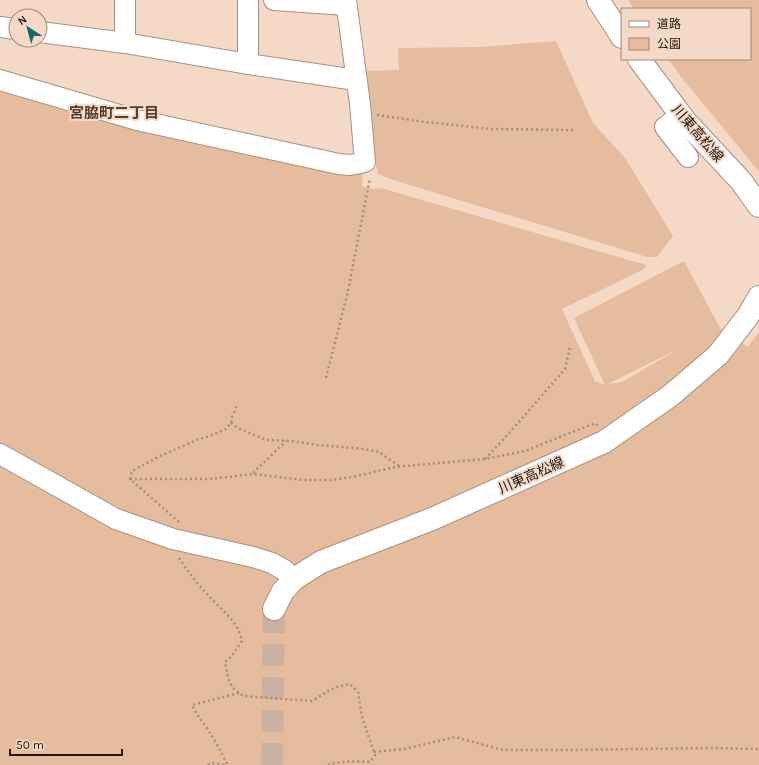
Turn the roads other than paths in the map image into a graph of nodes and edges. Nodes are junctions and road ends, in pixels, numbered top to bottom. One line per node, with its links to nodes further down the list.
1 (125, 0): 8 (street)
2 (248, 0): 10 (street)
3 (274, 0): 5 (street)
4 (598, 0): 7 (main road)
5 (346, 2): 12 (street)
6 (48, 33): 8 (street)
7 (621, 35)
8 (125, 43): 10 (street)
9 (639, 60): 13 (main road, 川東高松線)
10 (248, 64): 12 (street)
11 (0, 80): 12 (street)
12 (356, 80)
13 (681, 115): 14 (street); 15 (main road, 川東高松線)
14 (688, 157)
15 (759, 206)
16 (759, 297): 18 (main road, 川東高松線)
17 (0, 454): 18 (street)
18 (294, 579): 19 (main road, 川東高松線)
19 (274, 609)

